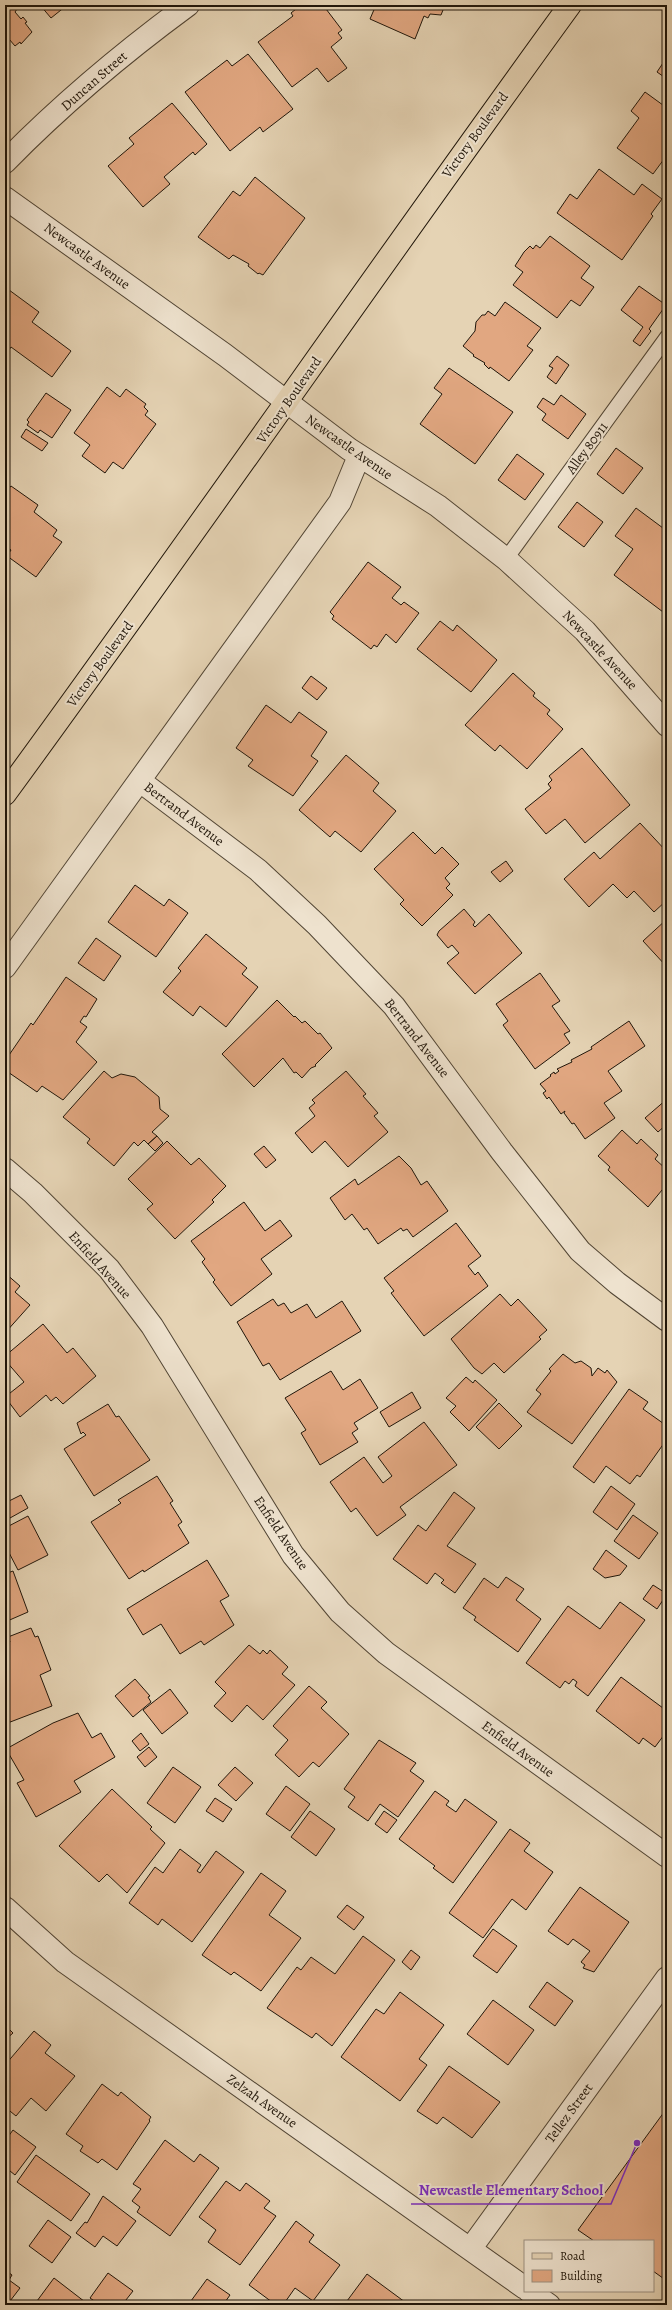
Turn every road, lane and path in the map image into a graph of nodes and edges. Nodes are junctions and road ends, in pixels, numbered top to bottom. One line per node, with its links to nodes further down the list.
1 (188, 5): 3 (street, Duncan Street)
2 (570, 5): 6 (main road, Victory Boulevard)
3 (5, 162)
4 (5, 198): 6 (street, Newcastle Avenue)
5 (667, 337): 8 (lane, Alley 80911)
6 (287, 403): 7 (street, Newcastle Avenue); 11 (main road, Victory Boulevard)
7 (359, 456): 8 (street, Newcastle Avenue); 10 (street)
8 (506, 559): 9 (street, Newcastle Avenue)
9 (667, 726)
10 (140, 781): 12 (street); 14 (street, Bertrand Avenue)
11 (5, 794)
12 (5, 967)
13 (5, 1169): 15 (street, Enfield Avenue)
14 (667, 1320)
15 (667, 1856)
16 (5, 1908): 18 (street, Zelzah Avenue)
17 (667, 1978): 18 (street, Tellez Street)
18 (471, 2248): 19 (street, Zelzah Avenue)
19 (524, 2287)
20 (530, 2292): 21 (street)
21 (549, 2305)

